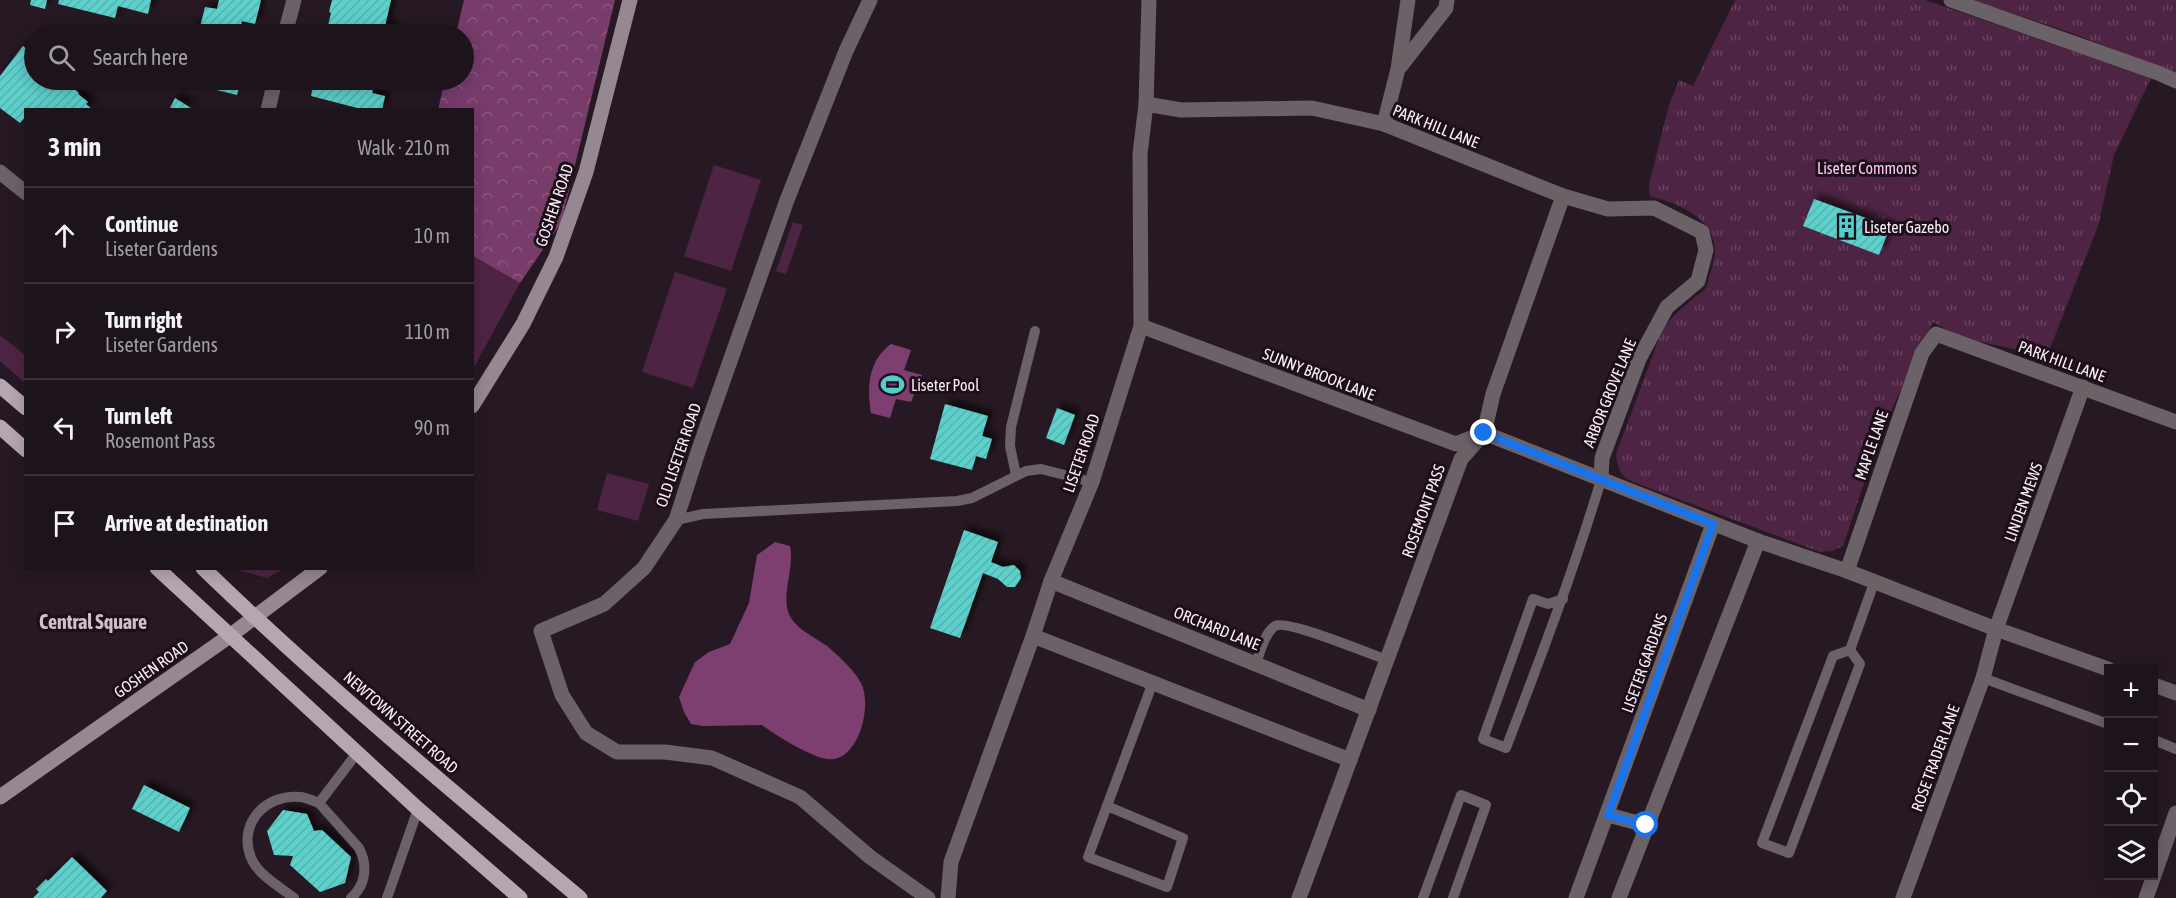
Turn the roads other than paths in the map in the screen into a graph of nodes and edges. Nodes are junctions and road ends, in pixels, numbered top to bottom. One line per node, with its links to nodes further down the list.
1 (294, 0): 8 (street)
2 (630, 0): 24 (main road, GOSHEN ROAD)
3 (870, 0): 33 (street, OLD LISETER ROAD)
4 (1149, 0): 12 (street, LISETER ROAD)
5 (1408, 0): 9 (street)
6 (1447, 0): 9 (street)
7 (1951, 0): 10 (street)
8 (288, 24)
9 (1398, 69): 14 (street)
10 (2176, 81)
11 (273, 90): 13 (street)
12 (1146, 104): 14 (street, PARK HILL LANE); 19 (street, LISETER ROAD)
13 (268, 108)
14 (1384, 124): 17 (street, PARK HILL LANE)
15 (0, 172): 16 (street)
16 (24, 191)
17 (1563, 196): 18 (street, PARK HILL LANE); 28 (street)
18 (1702, 232): 31 (street, ARBOR GROVE LANE)
19 (1141, 326): 28 (street, SUNNY BROOK LANE); 32 (street, LISETER ROAD)
20 (1035, 331): 30 (lane)
21 (1936, 334): 23 (street, PARK HILL LANE); 39 (street, MAPLE LANE)
22 (0, 386): 25 (main road)
23 (2083, 387): 26 (street, PARK HILL LANE); 44 (street, LINDEN MEWS)
24 (474, 403)
25 (24, 406)
26 (2176, 422)
27 (0, 427): 29 (main road)
28 (1484, 433): 31 (street); 48 (street, ROSEMONT PASS)
29 (24, 448)
30 (1016, 476): 32 (lane); 33 (lane)
31 (1601, 480): 34 (street); 42 (lane)
32 (1092, 482): 40 (street, LISETER ROAD)
33 (676, 520): 73 (street, OLD LISETER ROAD)
34 (1713, 524): 35 (street); 66 (street, LISETER GARDENS)
35 (1758, 541): 39 (street); 67 (street)
36 (159, 570): 45 (main road)
37 (204, 570): 43 (main road, NEWTOWN STREET ROAD)
38 (317, 570): 43 (main road, GOSHEN ROAD)
39 (1847, 571): 41 (street)
40 (1051, 581): 46 (street, LISETER ROAD); 49 (street, ORCHARD LANE)
41 (1874, 582): 44 (street); 47 (lane)
42 (1563, 599): 42 (lane)
43 (254, 618): 45 (main road, GOSHEN ROAD); 72 (main road, NEWTOWN STREET ROAD)
44 (1996, 628): 50 (street); 51 (street, ROSE TRADER LANE)
45 (231, 635): 59 (main road); 61 (main road, GOSHEN ROAD)
46 (1033, 636): 52 (street); 74 (street, LISETER ROAD)
47 (1850, 650): 47 (lane)
48 (1387, 660): 49 (lane); 55 (street, ROSEMONT PASS)
49 (1256, 663): 55 (street, ORCHARD LANE)
50 (2104, 667)
51 (1983, 678): 56 (lane); 80 (street, ROSE TRADER LANE)
52 (1153, 682): 60 (street); 63 (lane)
53 (2158, 686): 54 (street)
54 (2176, 693)
55 (1369, 710): 60 (street, ROSEMONT PASS)
56 (2104, 722)
57 (2158, 741): 58 (lane)
58 (2176, 748)
59 (357, 753): 62 (lane); 64 (main road)
60 (1350, 760): 75 (street, ROSEMONT PASS)
61 (0, 797)
62 (319, 803): 68 (lane); 69 (lane)
63 (1107, 806): 63 (lane)
64 (418, 809): 70 (lane); 71 (main road)
65 (2176, 813): 81 (street)
66 (1608, 815): 67 (street); 78 (street, LISETER GARDENS)
67 (1646, 825): 79 (street)
68 (294, 898)
69 (351, 898)
70 (387, 898)
71 (520, 898)
72 (580, 898)
73 (928, 898)
74 (948, 898)
75 (1299, 898)
76 (1423, 898): 77 (lane)
77 (1452, 898)
78 (1576, 898)
79 (1619, 898)
80 (1904, 898)
81 (2146, 898)

